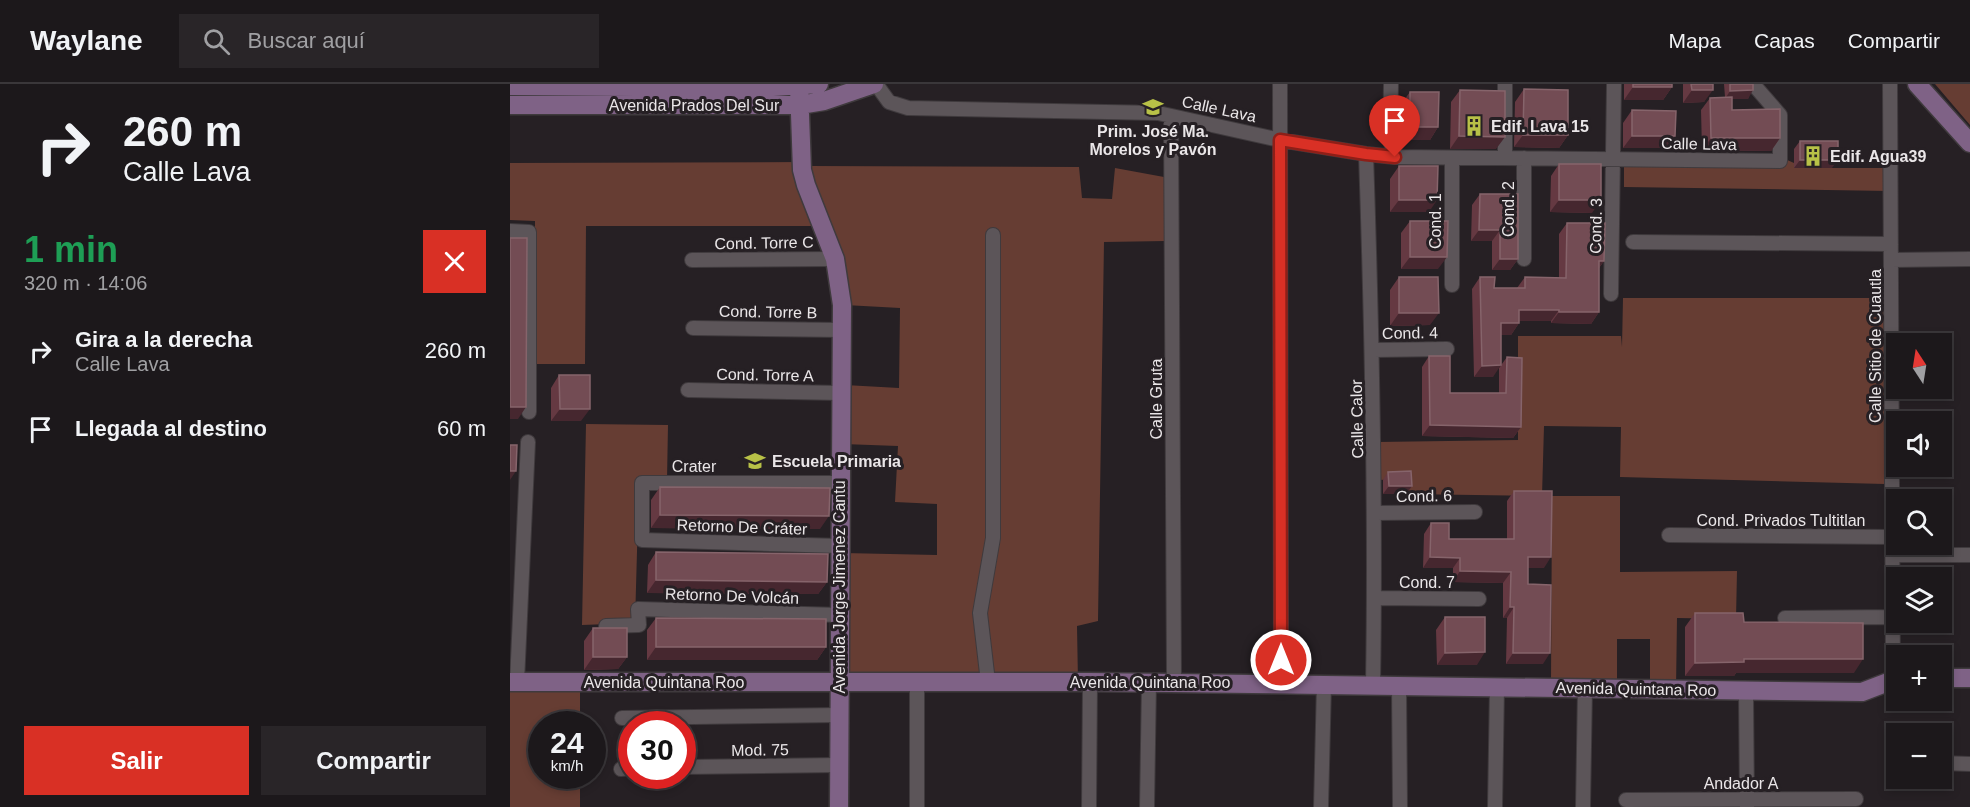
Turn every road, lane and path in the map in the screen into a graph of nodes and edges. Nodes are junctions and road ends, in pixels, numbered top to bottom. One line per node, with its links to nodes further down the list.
1 (819, 84): 12 (main road, Avenida Prados Del Sur)
2 (875, 84): 14 (main road, Avenida Prados Del Sur); 15 (street, Calle Lava)
3 (1280, 84): 16 (street)
4 (1391, 84): 19 (street)
5 (1505, 84): 21 (street)
6 (1614, 84): 23 (street, Cond. 3)
7 (1753, 84): 23 (street, Calle Lava)
8 (1890, 84): 27 (street, Calle Sitio de Cuautla)
9 (1917, 84): 17 (main road)
10 (673, 85): 11 (main road, Avenida Prados Del Sur); 12 (main road, Avenida Prados Del Sur)
11 (510, 86)
12 (789, 86): 14 (main road, Avenida Jorge Jimenez Cantu)
13 (510, 105): 14 (main road, Avenida Prados Del Sur)
14 (800, 105): 28 (main road, Avenida Jorge Jimenez Cantu)
15 (1171, 116): 16 (street, Calle Lava); 69 (street, Calle Gruta)
16 (1280, 140): 18 (street, Calle Lava); 71 (street)
17 (1970, 142)
18 (1366, 154): 19 (street, Calle Lava); 38 (street, Calle Calor)
19 (1395, 157): 20 (street, Calle Lava)
20 (1452, 158): 21 (street, Calle Lava); 33 (street, Cond. 1)
21 (1505, 158): 22 (street, Calle Lava)
22 (1524, 158): 23 (street, Calle Lava); 29 (street, Cond. 2)
23 (1614, 159): 34 (street, Cond. 3)
24 (510, 231): 41 (street)
25 (993, 235): 66 (street)
26 (1633, 242): 27 (street)
27 (1891, 244): 32 (street, Calle Sitio de Cuautla)
28 (835, 259): 31 (street, Cond. Torre C); 36 (main road, Avenida Jorge Jimenez Cantu)
29 (1524, 259)
30 (1970, 259): 32 (street)
31 (692, 260)
32 (1891, 260): 44 (street, Calle Sitio de Cuautla)
33 (1452, 285)
34 (1611, 294)
35 (693, 328): 36 (street, Cond. Torre B)
36 (842, 330): 40 (main road, Avenida Jorge Jimenez Cantu)
37 (1447, 349): 38 (street, Cond. 4)
38 (1373, 350): 46 (street, Calle Calor)
39 (688, 390): 40 (street, Cond. Torre A)
40 (841, 393): 43 (main road, Avenida Jorge Jimenez Cantu)
41 (529, 412)
42 (528, 442): 65 (street)
43 (840, 483): 49 (street, Crater); 50 (main road, Avenida Jorge Jimenez Cantu)
44 (1893, 489)
45 (1475, 512): 46 (street, Cond. 6)
46 (1375, 513): 55 (street, Calle Calor)
47 (1669, 536): 48 (street, Cond. Privados Tultitlan)
48 (1886, 537)
49 (642, 540): 50 (street, Retorno De Cráter)
50 (840, 546): 57 (main road, Avenida Jorge Jimenez Cantu)
51 (1893, 555): 54 (street, Calle Sitio de Cuautla)
52 (1952, 555): 53 (street)
53 (1970, 555)
54 (1893, 567)
55 (1375, 598): 56 (street, Cond. 7); 73 (street, Calle Calor)
56 (1479, 599)
57 (839, 615): 60 (street, Retorno De Volcán); 63 (main road, Avenida Jorge Jimenez Cantu)
58 (1886, 617): 59 (street)
59 (1785, 618)
60 (606, 626)
61 (1952, 678): 62 (main road)
62 (1970, 678)
63 (838, 681): 64 (main road, Avenida Quintana Roo); 65 (main road, Avenida Quintana Roo); 78 (main road, Avenida Jorge Jimenez Cantu)
64 (916, 681): 66 (main road, Avenida Quintana Roo); 88 (street)
65 (514, 682)
66 (988, 682): 67 (main road, Avenida Quintana Roo)
67 (1090, 682): 68 (main road, Avenida Quintana Roo); 89 (street)
68 (1149, 682): 69 (main road, Avenida Quintana Roo); 90 (street)
69 (1174, 682): 71 (main road, Avenida Quintana Roo)
70 (1886, 683): 77 (main road, Avenida Quintana Roo)
71 (1281, 684): 72 (main road, Avenida Quintana Roo)
72 (1324, 684): 73 (main road, Avenida Quintana Roo); 91 (street)
73 (1373, 684): 74 (main road, Avenida Quintana Roo)
74 (1399, 685): 75 (main road, Avenida Quintana Roo); 92 (street)
75 (1497, 687): 76 (main road, Avenida Quintana Roo); 93 (street)
76 (1585, 688): 77 (main road, Avenida Quintana Roo); 94 (street)
77 (1746, 691): 86 (street)
78 (839, 715): 79 (street); 82 (main road, Avenida Jorge Jimenez Cantu)
79 (696, 717)
80 (1952, 763): 81 (street)
81 (1970, 764)
82 (839, 765): 83 (street, Mod. 75); 87 (main road, Avenida Jorge Jimenez Cantu)
83 (696, 767)
84 (1856, 799): 86 (street, Andador A)
85 (1626, 800): 86 (street, Andador A)
86 (1746, 803)
87 (839, 807)
88 (917, 807)
89 (1089, 807)
90 (1147, 807)
91 (1321, 807)
92 (1400, 807)
93 (1495, 807)
94 (1583, 807)

